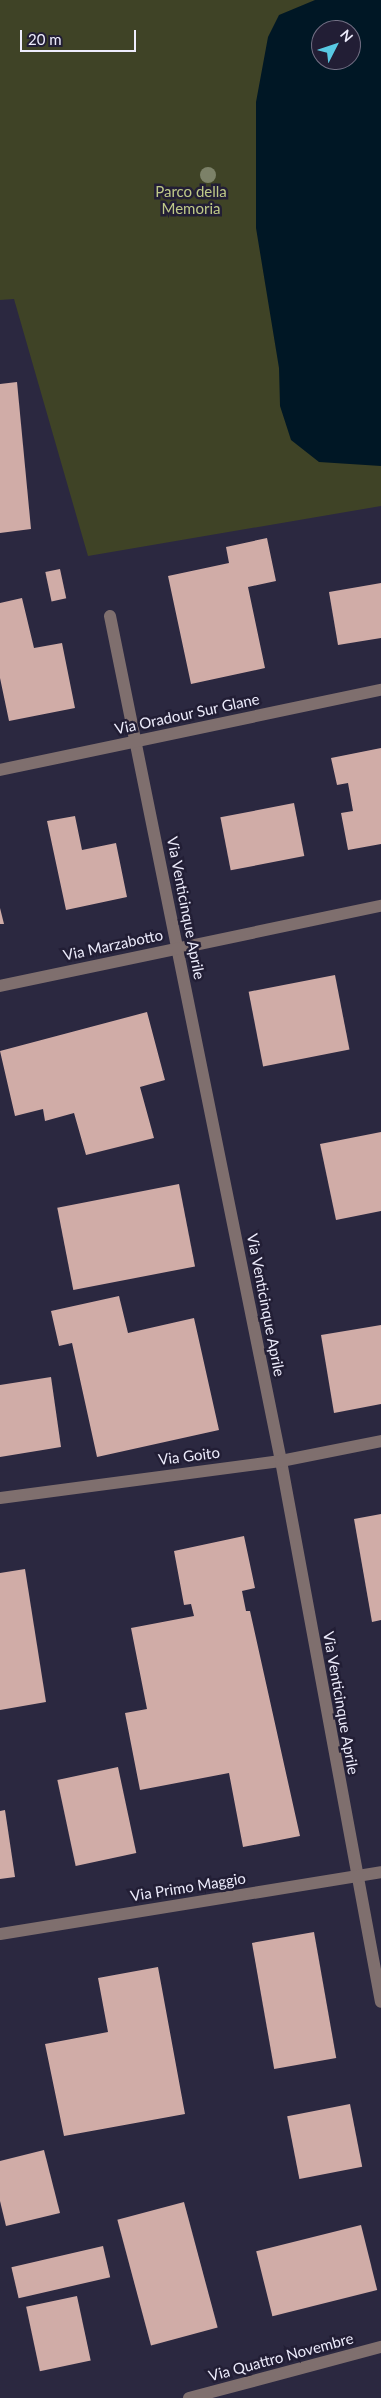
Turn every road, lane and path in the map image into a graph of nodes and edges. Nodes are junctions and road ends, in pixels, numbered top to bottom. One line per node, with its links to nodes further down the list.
1 (110, 616): 3 (street, Via Venticinque Aprile)
2 (381, 690): 3 (street, Via Oradour Sur Glane)
3 (136, 742): 4 (street, Via Oradour Sur Glane); 6 (street, Via Venticinque Aprile)
4 (0, 770)
5 (381, 906): 6 (street, Via Marzabotto)
6 (178, 947): 7 (street, Via Marzabotto); 9 (street, Via Venticinque Aprile)
7 (0, 986)
8 (381, 1441): 9 (street, Via Goito)
9 (281, 1461): 10 (street, Via Goito); 12 (street, Via Venticinque Aprile)
10 (0, 1498)
11 (381, 1872): 12 (street, Via Primo Maggio)
12 (355, 1876): 13 (street, Via Primo Maggio); 14 (street, Via Venticinque Aprile)
13 (0, 1934)
14 (381, 2002)
15 (381, 2347): 16 (street, Via Quattro Novembre)
16 (189, 2398)

